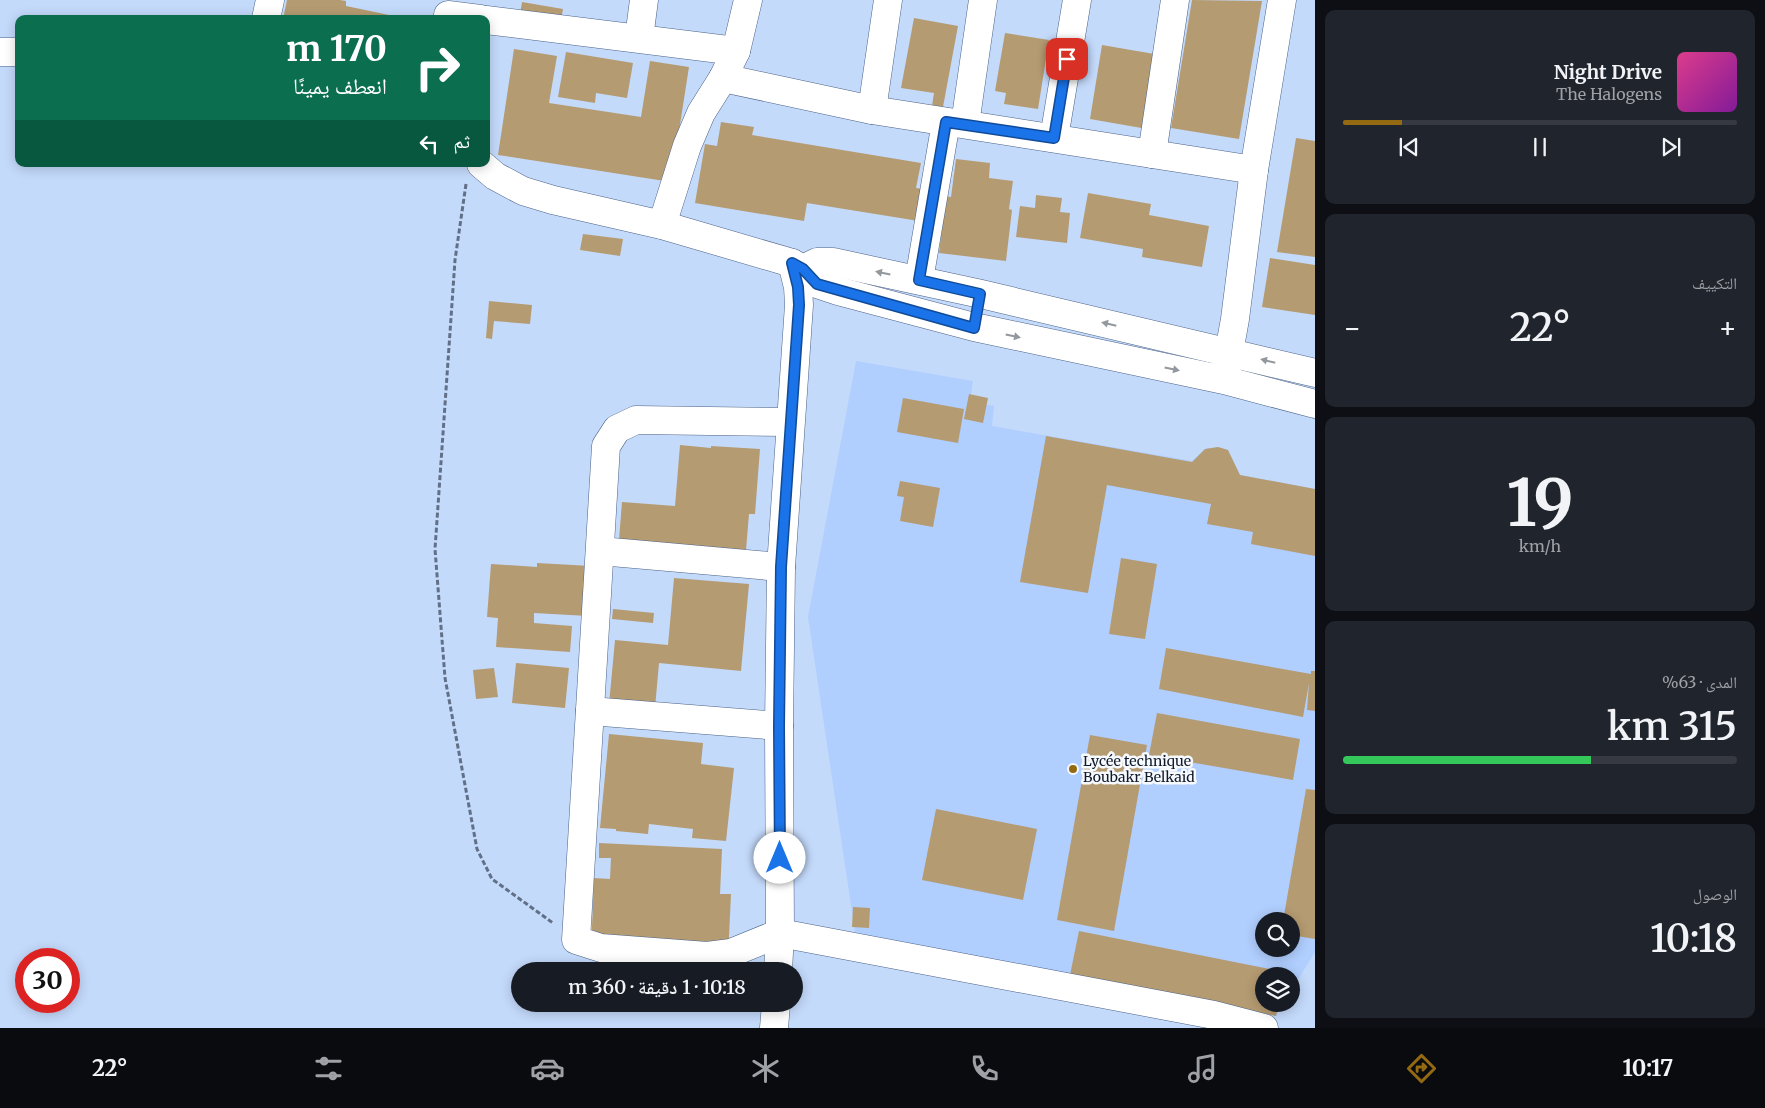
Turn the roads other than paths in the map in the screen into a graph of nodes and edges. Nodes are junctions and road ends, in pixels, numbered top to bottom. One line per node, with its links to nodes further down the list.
1 (270, 0): 10 (street)
2 (644, 0): 13 (street)
3 (748, 0): 14 (street)
4 (888, 0): 18 (street)
5 (984, 0): 19 (street)
6 (1077, 0): 20 (street)
7 (1175, 0): 21 (street)
8 (1282, 0): 22 (street)
9 (448, 11): 11 (street)
10 (267, 15)
11 (464, 15)
12 (490, 20): 13 (street)
13 (639, 38): 14 (street)
14 (736, 51): 17 (street)
15 (0, 52): 16 (street)
16 (15, 52)
17 (723, 78): 18 (street); 24 (street)
18 (872, 110): 19 (street)
19 (955, 123): 20 (street); 26 (street)
20 (1054, 138): 21 (street)
21 (1152, 154): 22 (street)
22 (1254, 170): 29 (street)
23 (474, 172): 24 (street)
24 (662, 225): 25 (street)
25 (797, 266): 26 (street, one-way to 25); 28 (street); 33 (street)
26 (919, 280): 27 (street)
27 (980, 294): 28 (street); 29 (street, one-way to 27)
28 (974, 328): 31 (street, one-way to 31)
29 (1229, 352): 30 (street, one-way to 29); 31 (street)
30 (1315, 373)
31 (1224, 380): 32 (street)
32 (1315, 404)
33 (790, 422): 34 (street); 35 (street)
34 (600, 551): 35 (street); 36 (street)
35 (781, 567): 37 (street)
36 (590, 711): 37 (street); 38 (street)
37 (779, 726): 38 (street)
38 (780, 933): 39 (street); 41 (street)
39 (778, 962)
40 (775, 1012): 42 (street)
41 (1213, 1022): 43 (street)
42 (774, 1028)
43 (1264, 1028)

